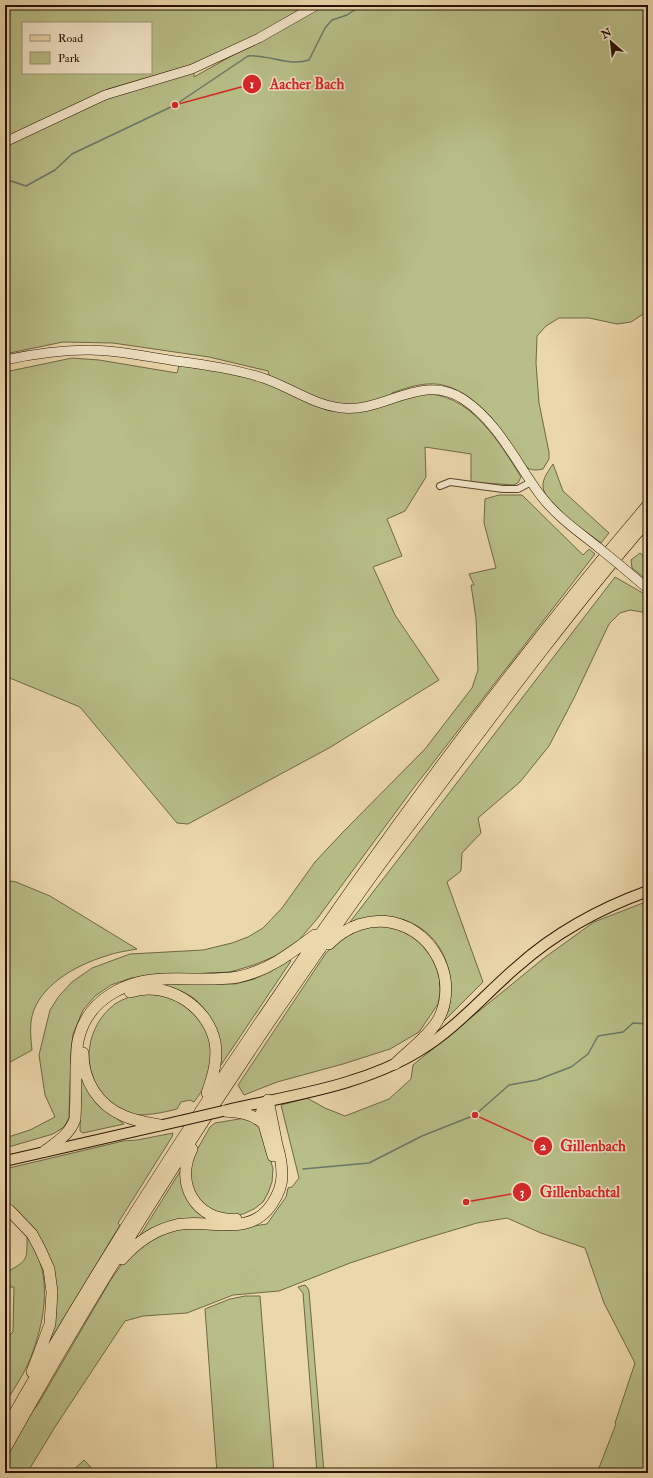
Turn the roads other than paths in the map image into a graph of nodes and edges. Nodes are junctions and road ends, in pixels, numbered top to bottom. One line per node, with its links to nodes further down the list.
1 (317, 5): 2 (main road)
2 (5, 142)
3 (5, 360): 4 (main road)
4 (531, 482): 5 (street); 8 (main road, bridge)
5 (440, 486)
6 (648, 505): 10 (highway)
7 (648, 520): 11 (highway)
8 (648, 589)
9 (648, 891): 12 (main road)
10 (322, 930): 15 (highway); 18 (highway)
11 (313, 960): 12 (highway); 14 (highway)
12 (395, 1064): 13 (main road)
13 (268, 1100): 14 (main road); 16 (highway); 21 (highway)
14 (219, 1107): 16 (highway); 16 (highway); 17 (main road, bridge); 21 (highway)
15 (201, 1109): 17 (highway); 22 (highway)
16 (264, 1124)
17 (160, 1125): 18 (main road)
18 (45, 1152): 19 (main road)
19 (5, 1161)
20 (5, 1208): 22 (highway)
21 (106, 1277): 24 (highway)
22 (21, 1401): 23 (highway)
23 (5, 1430)
24 (5, 1449)

